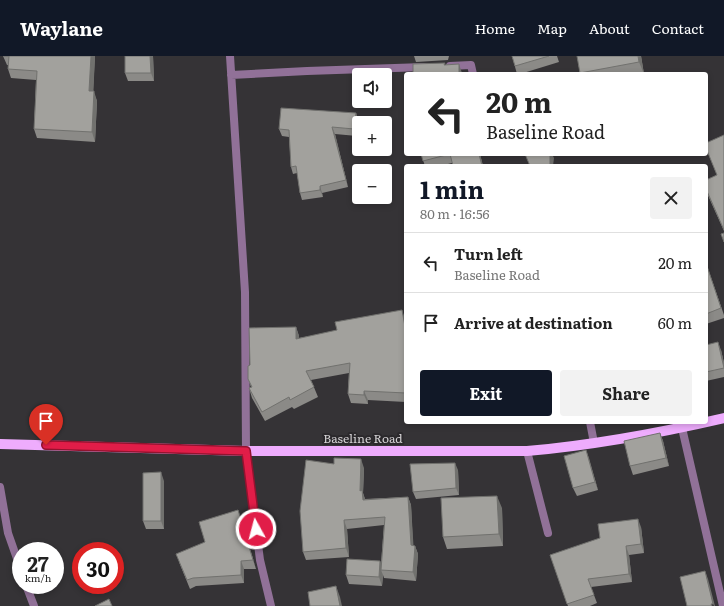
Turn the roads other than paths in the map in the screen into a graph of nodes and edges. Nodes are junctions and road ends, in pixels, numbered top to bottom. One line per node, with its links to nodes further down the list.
1 (230, 56): 3 (street)
2 (473, 72): 3 (street)
3 (231, 75): 11 (street)
4 (724, 418): 5 (main road, Baseline Road)
5 (708, 422)
6 (590, 424): 9 (street)
7 (699, 424): 8 (main road, Baseline Road)
8 (682, 428): 9 (main road, Baseline Road); 19 (street)
9 (594, 443): 12 (main road, Baseline Road)
10 (0, 444): 11 (main road, Baseline Road)
11 (246, 451): 12 (main road, Baseline Road); 18 (street)
12 (527, 451): 14 (street)
13 (0, 487): 15 (street)
14 (548, 533)
15 (12, 544)
16 (29, 594): 17 (street)
17 (34, 606)
18 (271, 606)
19 (723, 606)

